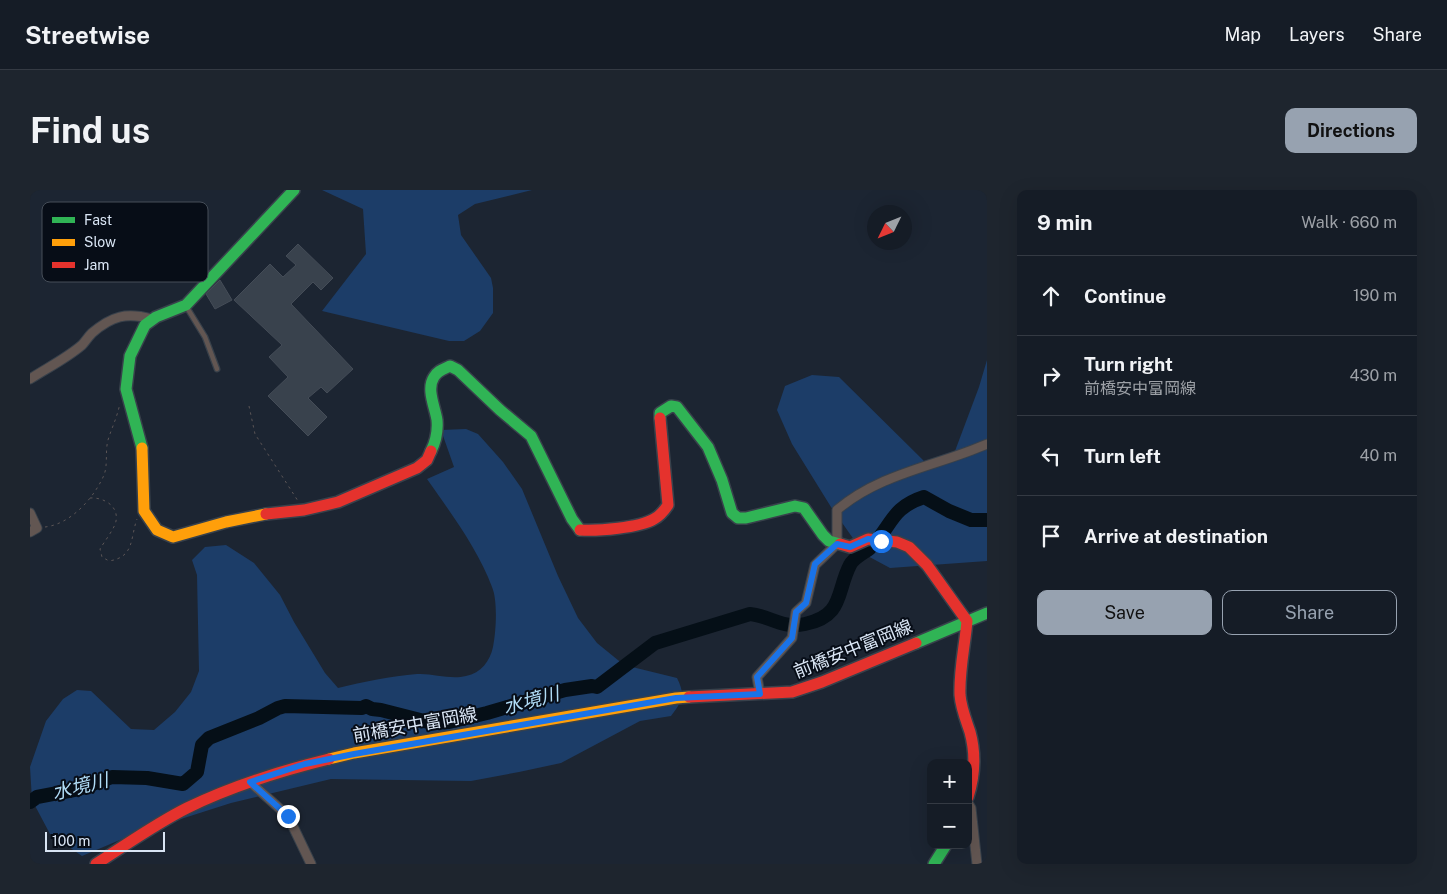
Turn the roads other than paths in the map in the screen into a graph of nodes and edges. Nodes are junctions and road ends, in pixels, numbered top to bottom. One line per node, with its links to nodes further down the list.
1 (294, 190): 3 (street)
2 (208, 282): 4 (street)
3 (208, 282)
4 (186, 305): 5 (street); 6 (lane)
5 (152, 319): 7 (street); 11 (street)
6 (217, 370)
7 (30, 379)
8 (987, 444): 11 (street)
9 (30, 513): 10 (street)
10 (34, 530)
11 (837, 544): 13 (street); 14 (street)
12 (987, 613): 13 (street, 前橋安中富岡線)
13 (967, 621): 14 (street, 前橋安中富岡線); 16 (street)
14 (760, 694): 15 (street, 前橋安中富岡線)
15 (250, 782): 19 (street, 前橋安中富岡線); 20 (street)
16 (972, 785)
17 (969, 804): 22 (street)
18 (943, 849): 21 (street)
19 (96, 864)
20 (311, 864)
21 (934, 864)
22 (977, 864)

